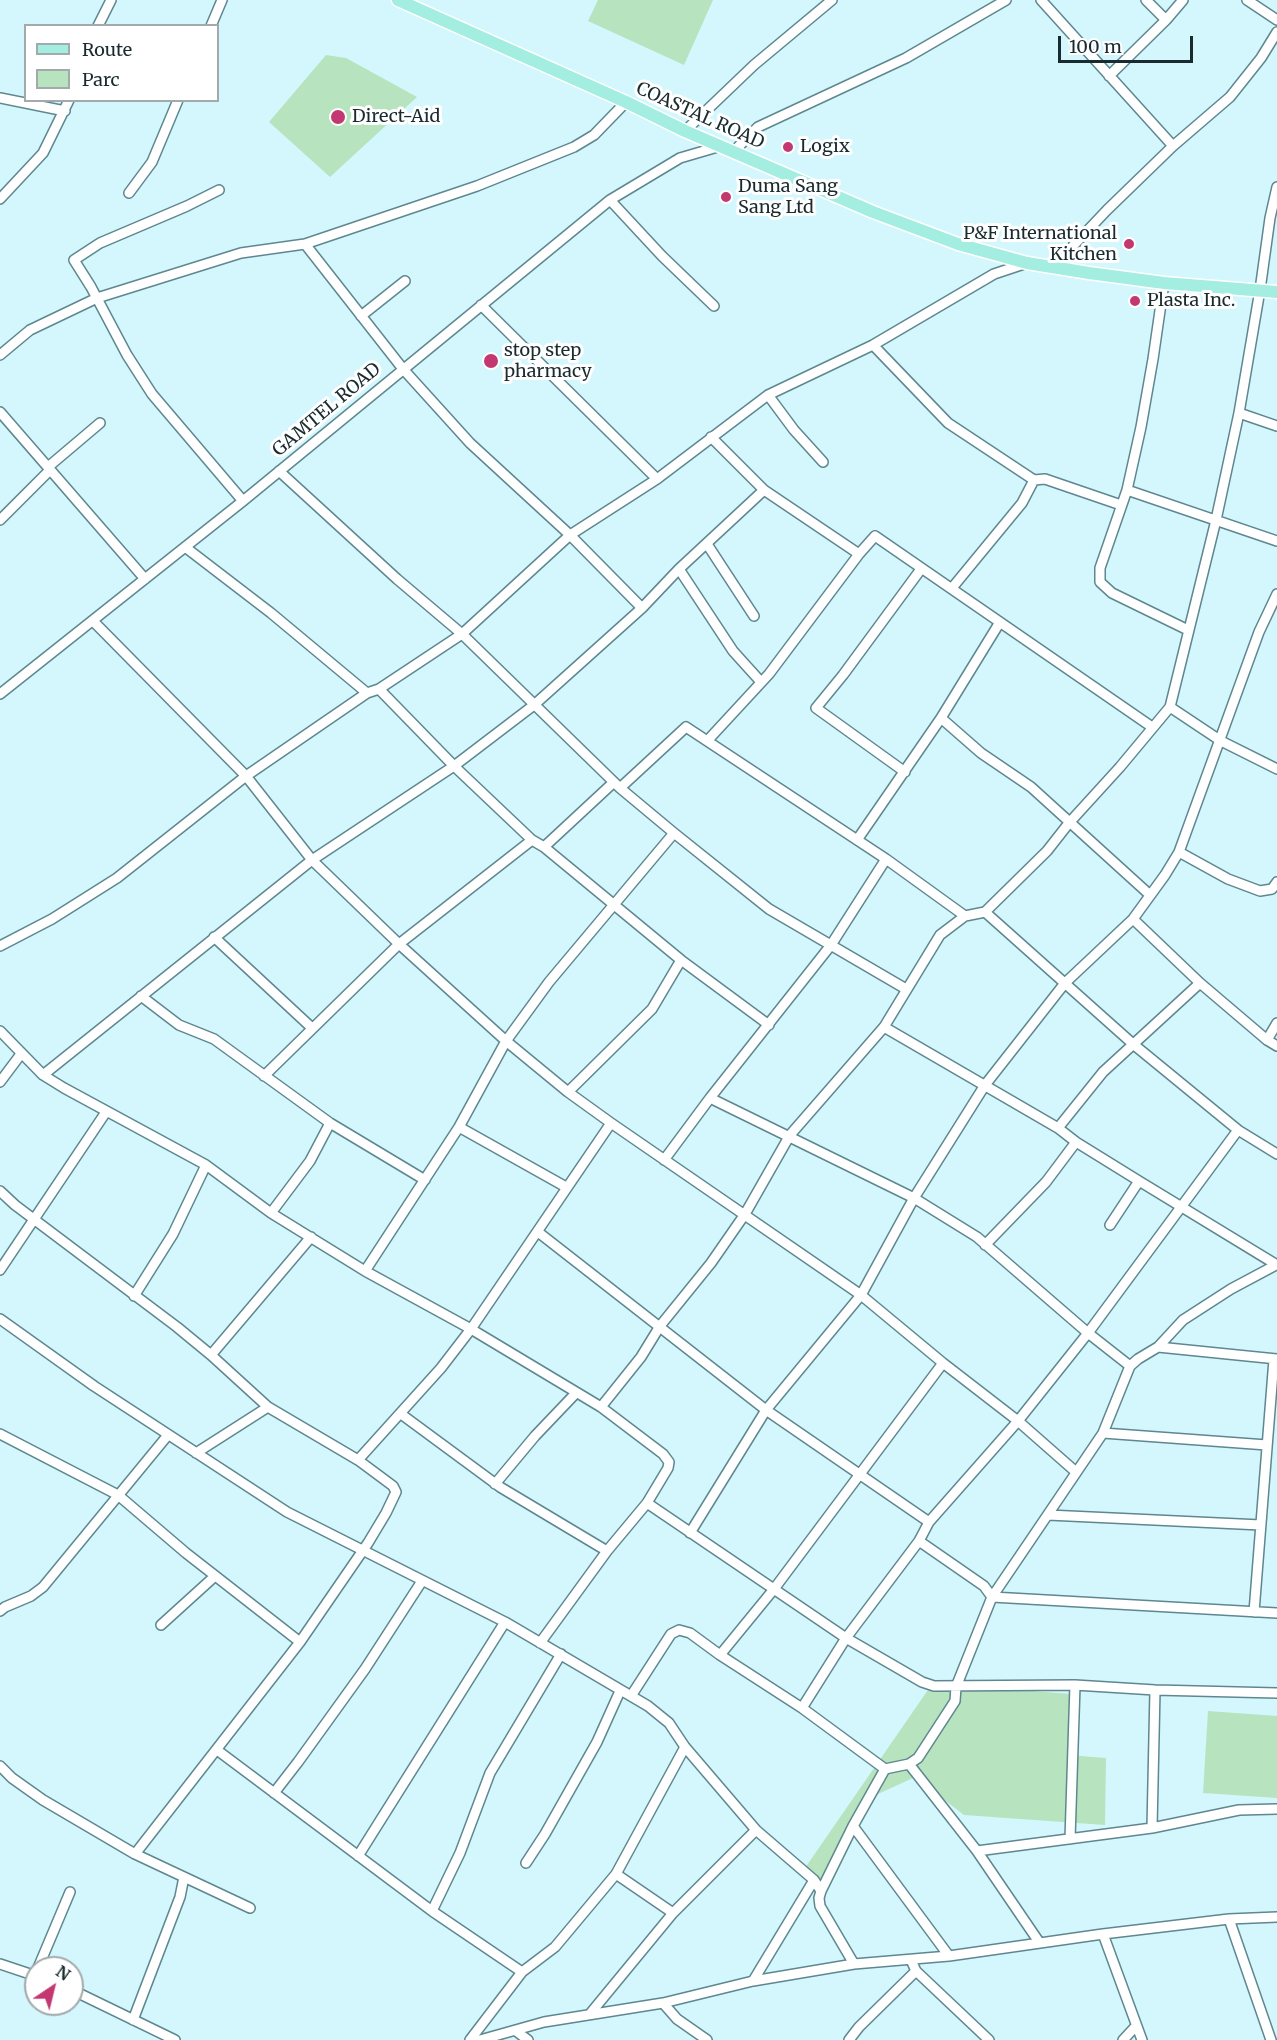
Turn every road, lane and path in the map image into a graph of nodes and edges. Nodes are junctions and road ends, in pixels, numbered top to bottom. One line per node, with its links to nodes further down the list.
1 (111, 0): 12 (street)
2 (222, 0): 13 (street)
3 (398, 0): 19 (main road, COASTAL ROAD)
4 (832, 0): 21 (street)
5 (1006, 0): 24 (street)
6 (1041, 0): 15 (street)
7 (1146, 0): 10 (street)
8 (1183, 0): 10 (street)
9 (1247, 0): 11 (street)
10 (1166, 20): 15 (street)
11 (1277, 20)
12 (99, 24)
13 (212, 24)
14 (1277, 32): 23 (street)
15 (1109, 76): 23 (street)
16 (0, 98): 20 (street)
17 (68, 102): 20 (street)
18 (177, 102): 27 (street)
19 (626, 102): 21 (main road, COASTAL ROAD); 30 (street)
20 (65, 111): 28 (street)
21 (685, 131): 22 (main road, COASTAL ROAD)
22 (721, 146): 24 (main road, COASTAL ROAD); 29 (street, GAMTEL ROAD)
23 (1173, 146): 32 (street)
24 (734, 151): 31 (main road, COASTAL ROAD)
25 (1277, 188): 35 (street)
26 (219, 190): 37 (street)
27 (129, 193)
28 (0, 199)
29 (610, 200): 38 (street, GAMTEL ROAD); 39 (street)
30 (305, 244): 37 (street); 40 (street)
31 (1027, 263): 32 (main road, COASTAL ROAD); 41 (street)
32 (1057, 268): 34 (main road, COASTAL ROAD)
33 (405, 281): 40 (street)
34 (1164, 283): 35 (main road, COASTAL ROAD); 56 (street)
35 (1260, 290): 36 (main road, COASTAL ROAD); 46 (street)
36 (1277, 292)
37 (97, 298): 42 (street); 57 (street)
38 (481, 305): 43 (street, GAMTEL ROAD); 53 (street)
39 (714, 306)
40 (360, 316): 43 (street)
41 (873, 345): 44 (street); 54 (street)
42 (0, 355)
43 (403, 369): 52 (street, GAMTEL ROAD); 61 (street)
44 (768, 395): 49 (street); 50 (street)
45 (0, 412): 51 (street)
46 (1239, 413): 48 (street); 60 (street)
47 (100, 423): 51 (street)
48 (1277, 426)
49 (711, 437): 53 (street); 55 (street)
50 (823, 462)
51 (49, 468): 59 (street); 68 (street)
52 (279, 471): 57 (street, GAMTEL ROAD); 76 (street)
53 (657, 479): 61 (street)
54 (1034, 480): 58 (street); 69 (street)
55 (764, 490): 63 (street); 65 (street)
56 (1127, 490): 58 (street); 60 (street)
57 (243, 501): 64 (street, GAMTEL ROAD)
58 (1121, 505): 75 (street)
59 (0, 520)
60 (1215, 520): 62 (street); 75 (street)
61 (570, 535): 71 (street); 76 (street)
62 (1277, 541)
63 (707, 544): 66 (street); 72 (street)
64 (185, 547): 68 (street, GAMTEL ROAD); 79 (street)
65 (859, 554): 67 (street); 77 (street)
66 (679, 569): 71 (street); 77 (street)
67 (921, 569): 69 (street); 89 (street)
68 (145, 579): 73 (street, GAMTEL ROAD)
69 (952, 588): 74 (street)
70 (1277, 594): 86 (street)
71 (642, 608): 81 (street)
72 (754, 616)
73 (93, 621): 80 (street, GAMTEL ROAD); 90 (street)
74 (1000, 622): 83 (street); 84 (street)
75 (1188, 630): 82 (street)
76 (462, 634): 78 (street); 81 (street)
77 (761, 682): 85 (street)
78 (379, 689): 79 (street); 87 (street)
79 (368, 693): 90 (street)
80 (0, 694)
81 (534, 705): 87 (street); 91 (street)
82 (1170, 707): 84 (street); 86 (street)
83 (941, 718): 89 (street); 92 (street)
84 (1152, 727): 92 (street)
85 (708, 740): 91 (street); 95 (street)
86 (1221, 741): 88 (street); 97 (street)
87 (454, 766): 94 (street); 99 (street)
88 (1277, 769)
89 (905, 772): 95 (street)
90 (246, 776): 99 (street); 109 (street)
91 (617, 785): 93 (street); 96 (street)
92 (1069, 823): 101 (street); 103 (street)
93 (674, 833): 102 (street); 108 (street)
94 (532, 840): 96 (street); 107 (street)
95 (857, 840): 98 (street)
96 (544, 847): 102 (street)
97 (1179, 852): 100 (street); 101 (street)
98 (886, 859): 104 (street); 108 (street)
99 (312, 860): 106 (street); 107 (street)
100 (1277, 882)
101 (1150, 895): 105 (street)
102 (613, 904): 110 (street); 121 (street)
103 (985, 912): 104 (street); 111 (street)
104 (965, 916): 113 (street)
105 (1133, 919): 111 (street); 112 (street)
106 (214, 937): 114 (street); 118 (street)
107 (399, 944): 118 (street); 121 (street)
108 (831, 945): 113 (street); 116 (street)
109 (0, 946)
110 (681, 960): 116 (street); 129 (street)
111 (1065, 983): 122 (street); 128 (street)
112 (1200, 983): 120 (street); 122 (street)
113 (906, 989): 117 (street)
114 (141, 996): 125 (street); 126 (street)
115 (1277, 1023): 120 (street)
116 (769, 1025): 130 (street)
117 (884, 1027): 128 (street); 137 (street)
118 (312, 1028): 126 (street)
119 (0, 1031): 124 (street)
120 (1267, 1040): 123 (street)
121 (507, 1041): 129 (street); 134 (street)
122 (1133, 1044): 135 (street); 136 (street)
123 (1277, 1046)
124 (21, 1054): 125 (street); 127 (street)
125 (44, 1075): 131 (street)
126 (264, 1076): 132 (street)
127 (0, 1083)
128 (985, 1085): 135 (street); 146 (street)
129 (568, 1092): 133 (street)
130 (710, 1098): 137 (street); 140 (street)
131 (106, 1112): 141 (street); 150 (street)
132 (330, 1123): 142 (street); 148 (street)
133 (611, 1123): 140 (street); 144 (street)
134 (459, 1127): 142 (street); 144 (street)
135 (1058, 1128): 138 (street)
136 (1238, 1130): 139 (street); 147 (street)
137 (790, 1135): 146 (street); 149 (street)
138 (1076, 1142): 143 (street); 154 (street)
139 (1277, 1154)
140 (664, 1160): 149 (street)
141 (206, 1165): 148 (street); 159 (street)
142 (425, 1180): 157 (street)
143 (1139, 1182): 147 (street); 151 (street)
144 (567, 1187): 152 (street)
145 (0, 1191): 150 (street)
146 (914, 1198): 154 (street); 158 (street)
147 (1182, 1206): 155 (street); 163 (street)
148 (272, 1213): 153 (street)
149 (745, 1214): 158 (street); 161 (street)
150 (35, 1219): 156 (street); 159 (street)
151 (1110, 1225)
152 (538, 1232): 161 (street); 162 (street)
153 (311, 1237): 157 (street); 165 (street)
154 (985, 1245): 163 (street)
155 (1276, 1265): 164 (street)
156 (0, 1270)
157 (365, 1271): 162 (street)
158 (861, 1295): 167 (street); 172 (street)
159 (134, 1296): 165 (street)
160 (0, 1319): 177 (street)
161 (660, 1326): 171 (street); 172 (street)
162 (471, 1329): 169 (street); 173 (street)
163 (1088, 1333): 168 (street); 174 (street)
164 (1158, 1347): 166 (street); 168 (street)
165 (211, 1355): 170 (street)
166 (1275, 1359): 178 (street)
167 (943, 1363): 174 (street); 182 (street)
168 (1130, 1366): 175 (street)
169 (576, 1393): 171 (street); 183 (street)
170 (268, 1407): 179 (street); 180 (street)
171 (601, 1407): 185 (street)
172 (766, 1410): 182 (street); 189 (street)
173 (401, 1414): 180 (street); 183 (street)
174 (1018, 1421): 181 (street); 187 (street)
175 (1103, 1433): 178 (street); 181 (street)
176 (0, 1434): 184 (street)
177 (168, 1435): 179 (street); 184 (street)
178 (1267, 1444): 188 (street)
179 (196, 1453): 191 (street)
180 (358, 1460): 191 (street)
181 (1076, 1472): 186 (street)
182 (858, 1474): 187 (street); 195 (street)
183 (495, 1484): 192 (street)
184 (118, 1495): 193 (street); 197 (street)
185 (647, 1503): 189 (street); 192 (street)
186 (1048, 1515): 188 (street); 196 (street)
187 (929, 1522): 190 (street)
188 (1261, 1525): 198 (street)
189 (690, 1533): 195 (street)
190 (919, 1541): 196 (street); 202 (street)
191 (362, 1551): 194 (street); 203 (street)
192 (607, 1551): 204 (street)
193 (215, 1576): 201 (street); 203 (street)
194 (422, 1581): 200 (street); 219 (street)
195 (774, 1589): 202 (street); 206 (street)
196 (992, 1597): 198 (street); 208 (street)
197 (0, 1611)
198 (1254, 1612): 199 (street)
199 (1277, 1613)
200 (505, 1622): 204 (street); 227 (street)
201 (161, 1625)
202 (846, 1638): 208 (street); 213 (street)
203 (300, 1642): 215 (street)
204 (540, 1643): 205 (street)
205 (561, 1654): 210 (street); 235 (street)
206 (720, 1655): 212 (street); 213 (street)
207 (1075, 1685): 208 (street); 209 (street); 224 (street)
208 (956, 1687): 216 (street)
209 (1155, 1690): 211 (street); 222 (street)
210 (621, 1691): 212 (street); 228 (street)
211 (1277, 1693)
212 (631, 1696): 214 (street)
213 (802, 1708): 218 (street)
214 (685, 1747): 223 (street); 229 (street)
215 (217, 1750): 219 (street); 226 (street)
216 (909, 1764): 218 (street); 225 (street)
217 (0, 1766): 226 (street)
218 (885, 1769): 221 (street)
219 (274, 1792): 227 (street)
220 (1277, 1809): 222 (street)
221 (853, 1826): 232 (street); 242 (street)
222 (1152, 1828): 224 (street)
223 (756, 1830): 231 (street); 236 (street)
224 (1070, 1839): 225 (street)
225 (977, 1851): 240 (street)
226 (135, 1854): 230 (street)
227 (358, 1856): 235 (street)
228 (526, 1863)
229 (616, 1874): 236 (street); 248 (street)
230 (184, 1877): 234 (street); 253 (street)
231 (814, 1880): 232 (street); 249 (street)
232 (821, 1891): 245 (street)
233 (70, 1892): 241 (street)
234 (250, 1908)
235 (432, 1911): 248 (street)
236 (673, 1913): 252 (street)
237 (1277, 1917): 238 (street)
238 (1229, 1919): 239 (street); 267 (street)
239 (1103, 1934): 240 (street); 254 (street)
240 (1039, 1942): 242 (street)
241 (43, 1956)
242 (949, 1956): 243 (street)
243 (911, 1960): 245 (street); 247 (street)
244 (0, 1964): 246 (street)
245 (854, 1964): 249 (street)
246 (24, 1970)
247 (916, 1971): 256 (street); 262 (street)
248 (522, 1972): 258 (street)
249 (753, 1982): 251 (street)
250 (84, 1996): 253 (street)
251 (663, 2002): 252 (street); 261 (street)
252 (589, 2015): 255 (street)
253 (134, 2020): 257 (street)
254 (1136, 2026): 265 (street); 266 (street)
255 (516, 2031): 259 (street); 260 (street)
256 (982, 2032): 263 (street); 264 (street)
257 (176, 2040)
258 (470, 2040)
259 (480, 2040)
260 (528, 2040)
261 (707, 2040)
262 (849, 2040)
263 (974, 2040)
264 (989, 2040)
265 (1124, 2040)
266 (1142, 2040)
267 (1271, 2040)

